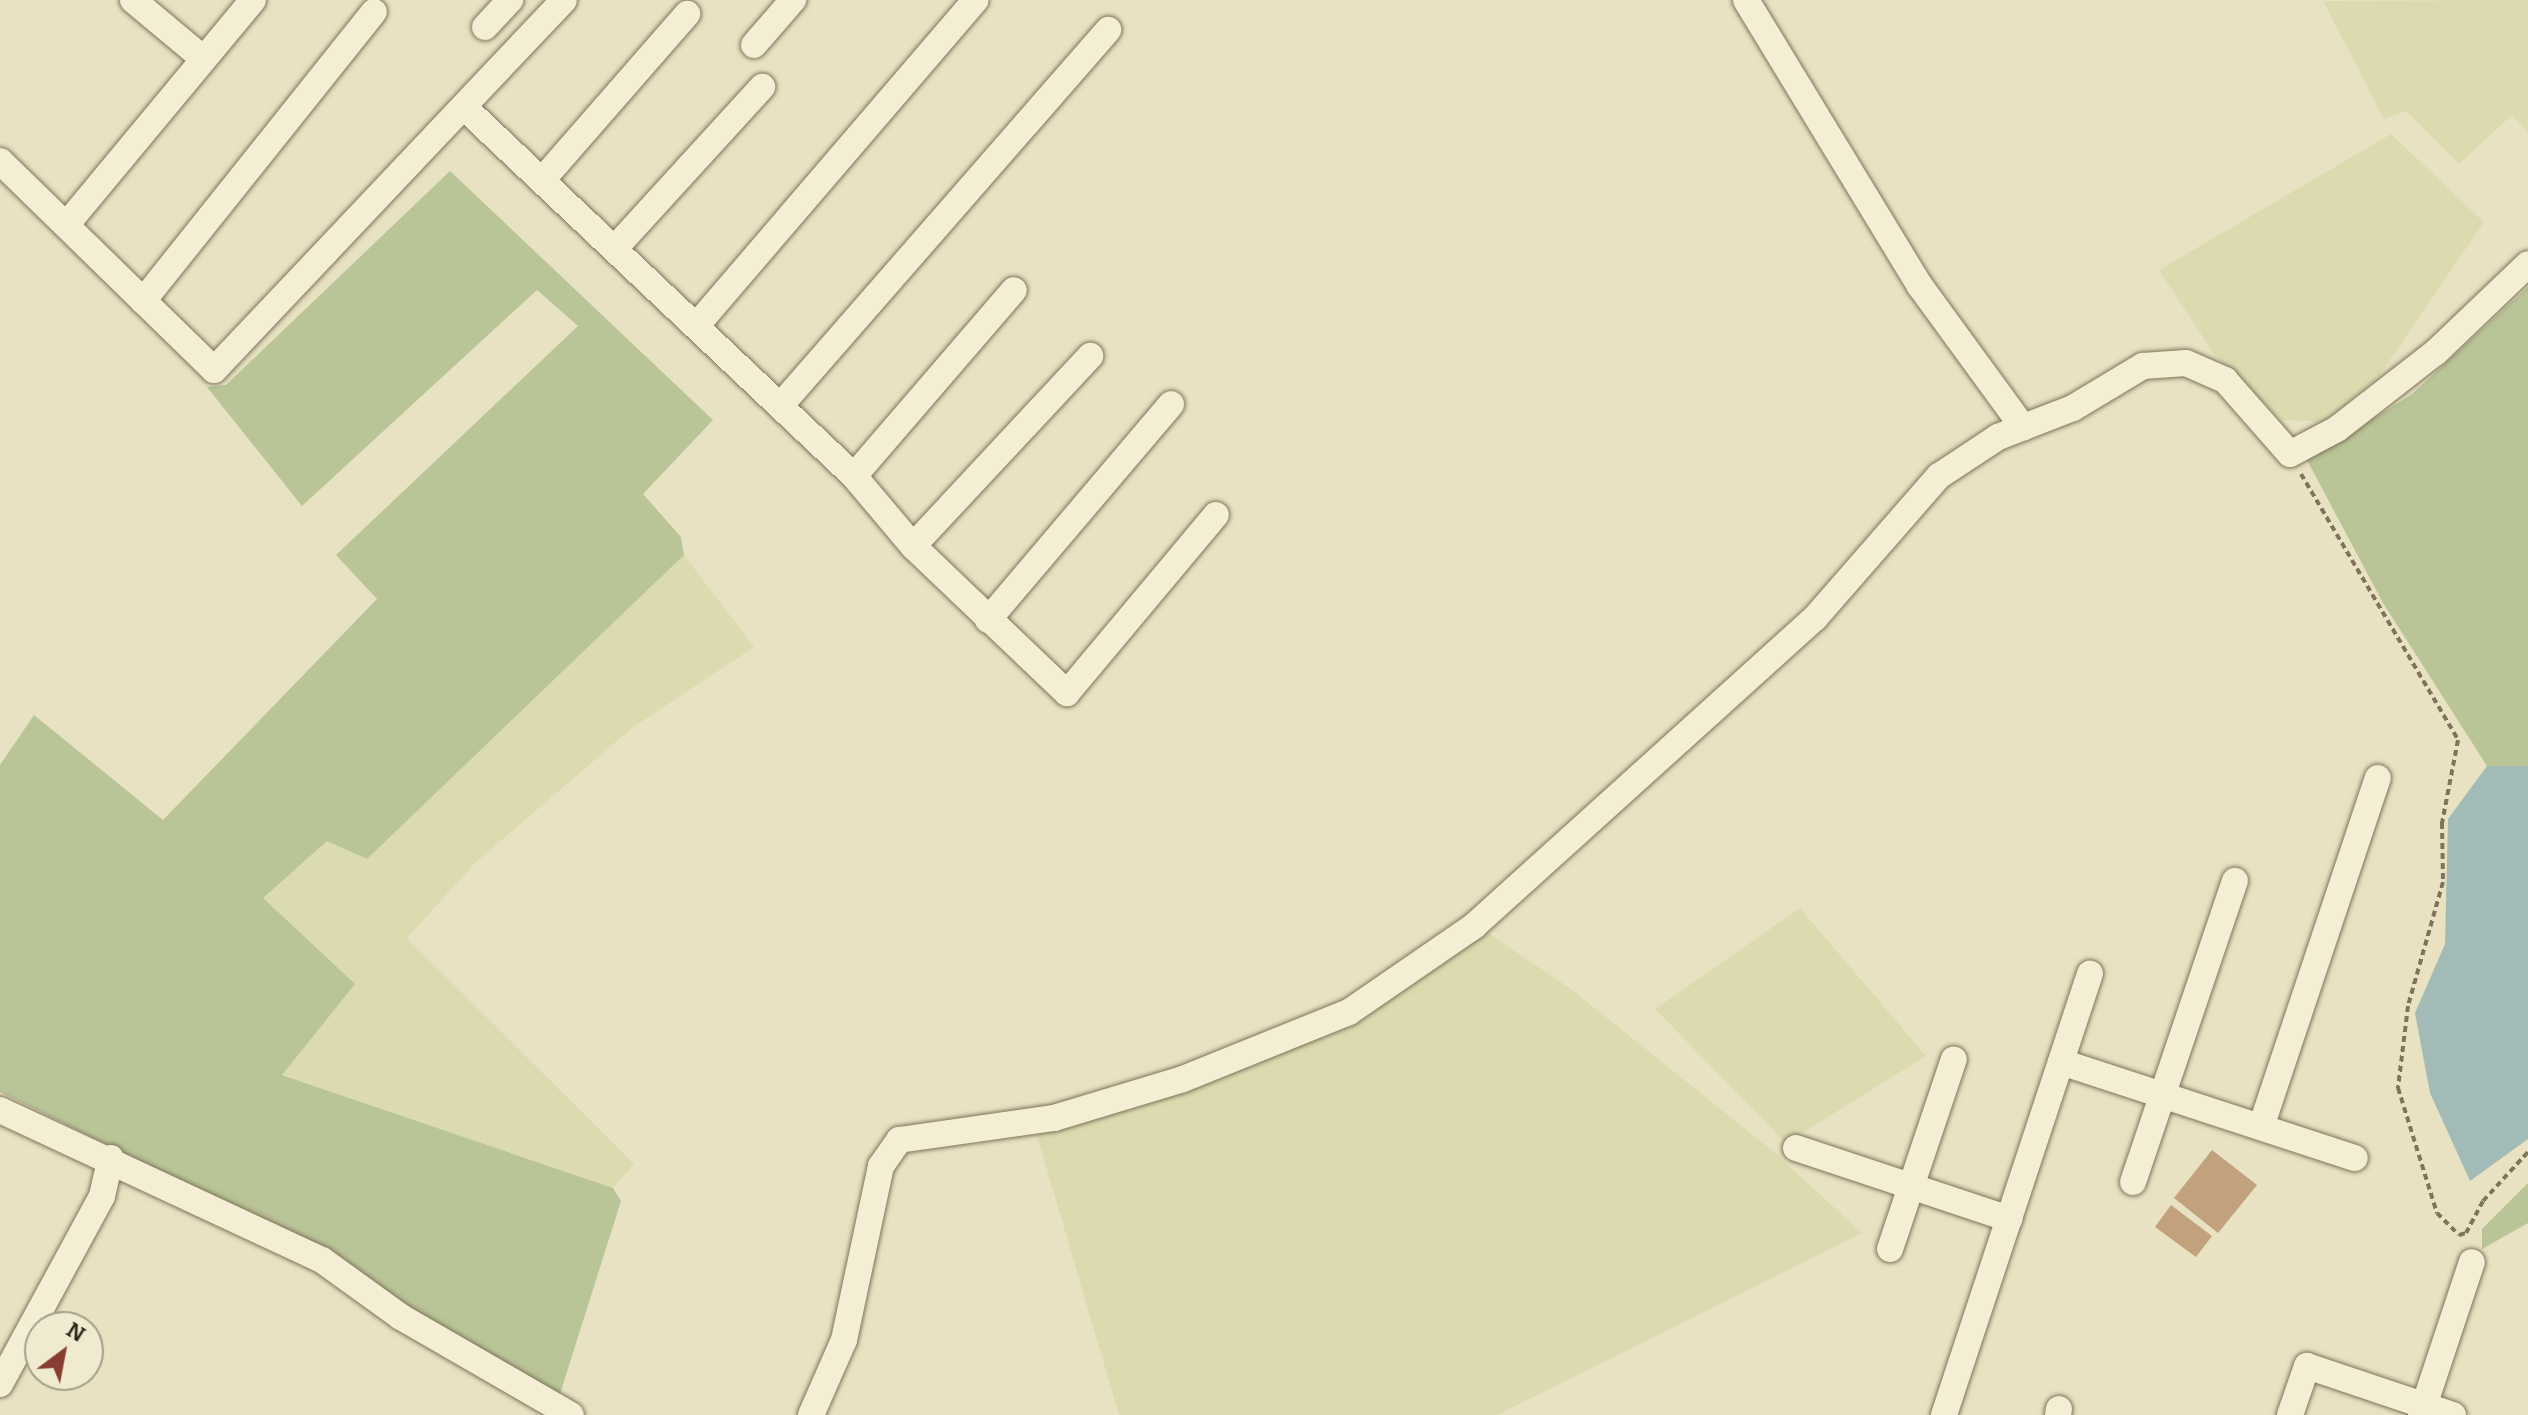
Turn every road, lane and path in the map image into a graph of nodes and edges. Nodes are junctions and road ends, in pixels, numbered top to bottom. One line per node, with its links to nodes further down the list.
1 (133, 0): 13 (street)
2 (253, 0): 13 (street)
3 (510, 0): 10 (street)
4 (564, 0): 15 (street)
5 (793, 0): 12 (street)
6 (976, 0): 23 (street)
7 (1746, 0): 27 (street)
8 (374, 12): 22 (street)
9 (687, 14): 17 (street)
10 (485, 27)
11 (1108, 30): 26 (street)
12 (754, 45)
13 (200, 56): 18 (street)
14 (762, 87): 19 (street)
15 (466, 109): 17 (street); 22 (street)
16 (4, 174): 18 (street)
17 (544, 178): 19 (street)
18 (67, 224): 22 (street)
19 (616, 247): 23 (street)
20 (2528, 264): 28 (street)
21 (1014, 290): 29 (street)
22 (143, 301)
23 (697, 325): 26 (street)
24 (1090, 356): 31 (street)
25 (1171, 404): 32 (street)
26 (781, 405): 29 (street)
27 (2023, 427): 28 (street); 53 (street)
28 (2290, 454): 42 (path)
29 (854, 476): 31 (street)
30 (1216, 515): 32 (street)
31 (913, 546): 32 (street)
32 (988, 620)
33 (2378, 778): 40 (street)
34 (2235, 881): 38 (street)
35 (2090, 974): 37 (street)
36 (1954, 1059): 46 (street)
37 (2061, 1062): 38 (street); 47 (street)
38 (2162, 1095): 40 (street); 45 (street)
39 (0, 1110): 43 (street)
40 (2261, 1127): 44 (street)
41 (1796, 1148): 46 (street)
42 (2528, 1152)
43 (111, 1158): 50 (street); 52 (street)
44 (2355, 1158)
45 (2133, 1182)
46 (1911, 1186): 47 (street); 48 (street)
47 (2009, 1219): 54 (street)
48 (1890, 1249)
49 (2472, 1262): 51 (street)
50 (0, 1384)
51 (2423, 1410): 55 (street); 56 (street)
52 (571, 1415)
53 (811, 1415)
54 (1944, 1415)
55 (2290, 1415)
56 (2453, 1415)

